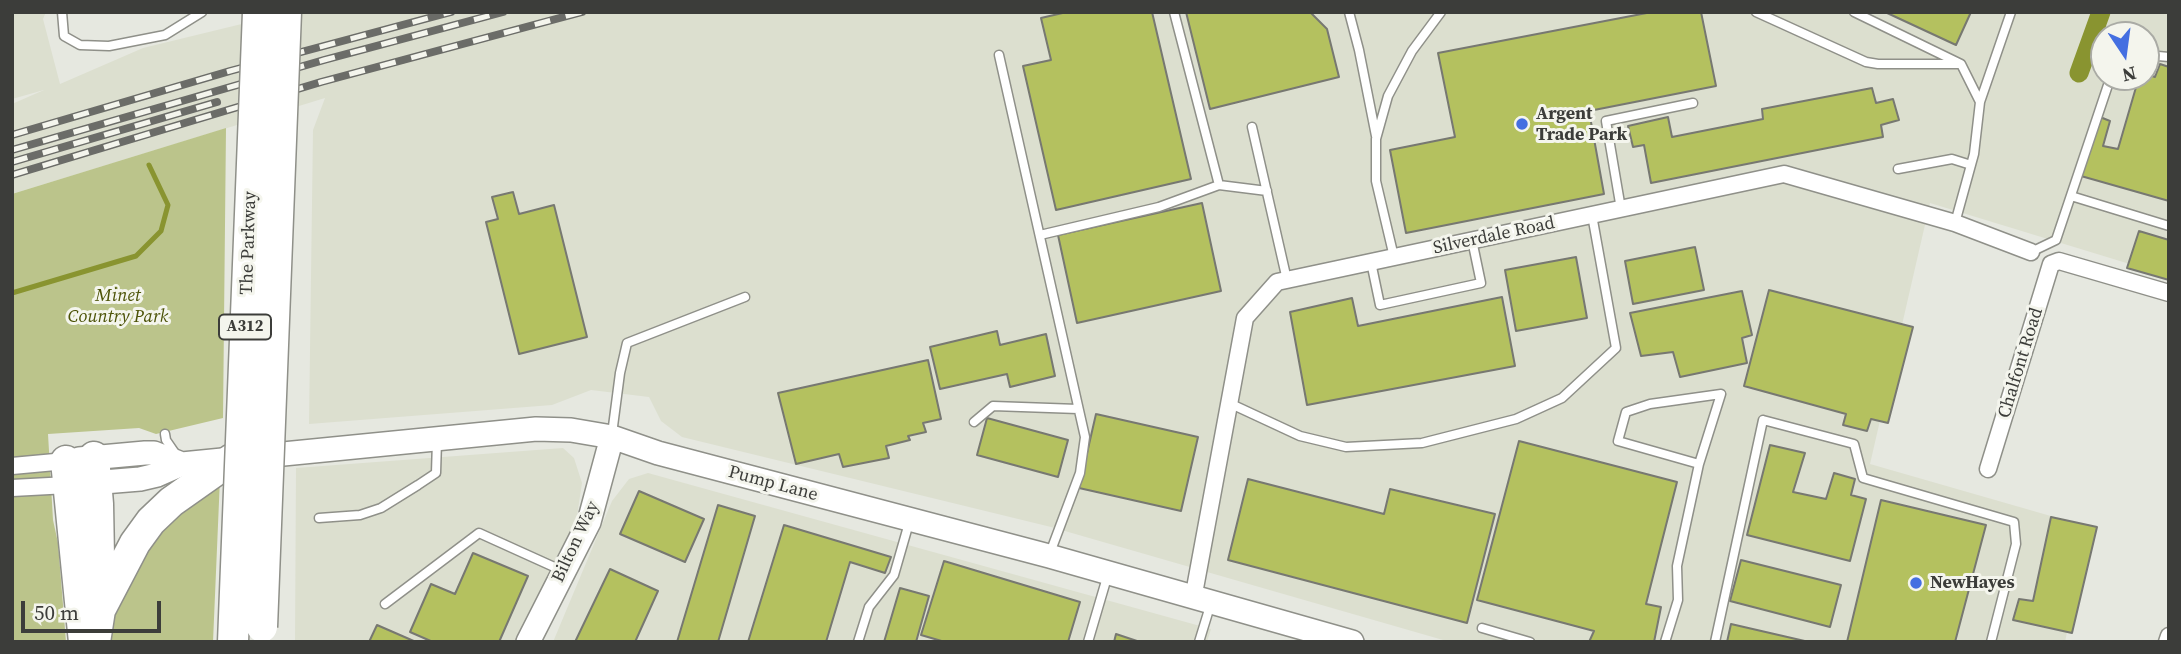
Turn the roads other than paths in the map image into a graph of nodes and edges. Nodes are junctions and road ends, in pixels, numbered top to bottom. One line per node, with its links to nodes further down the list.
1 (62, 12): 2 (lane)
2 (202, 12)
3 (258, 12): 60 (highway, The Parkway / A312, bridge)
4 (286, 12): 61 (highway, The Parkway / A312, bridge)
5 (1174, 12): 20 (lane)
6 (1349, 12): 17 (lane)
7 (1441, 12): 17 (lane)
8 (1756, 12): 12 (lane)
9 (1854, 12): 12 (lane)
10 (2011, 12): 14 (lane)
11 (999, 55): 27 (lane)
12 (1961, 64): 14 (lane)
13 (2106, 91): 22 (lane)
14 (1980, 102): 18 (lane)
15 (1693, 103): 23 (lane)
16 (1252, 127): 21 (lane)
17 (1376, 139): 30 (lane)
18 (1971, 165): 19 (lane); 25 (lane)
19 (1898, 169)
20 (1219, 185): 21 (lane); 27 (lane)
21 (1267, 191): 32 (lane)
22 (2071, 196): 26 (lane); 29 (lane)
23 (1621, 209): 24 (street, Silverdale Road); 25 (street, Silverdale Road)
24 (1592, 215): 28 (street, Silverdale Road); 35 (lane)
25 (1955, 223): 29 (street, Silverdale Road)
26 (2169, 226)
27 (1040, 235): 36 (lane)
28 (1472, 240): 30 (street, Silverdale Road); 31 (lane)
29 (2031, 253)
30 (1394, 257): 31 (street, Silverdale Road)
31 (1371, 262): 32 (street, Silverdale Road)
32 (1287, 280): 35 (street, Silverdale Road)
33 (2169, 293): 45 (street, Chalfont Road)
34 (745, 297): 39 (lane)
35 (1228, 403): 53 (street, Silverdale Road)
36 (1078, 409): 37 (lane); 50 (lane)
37 (974, 422)
38 (165, 434): 42 (lane)
39 (612, 437): 40 (street, Pump Lane); 49 (street, Pump Lane); 51 (street, Bilton Way)
40 (436, 438): 41 (street, Pump Lane); 48 (lane)
41 (232, 459): 42 (street, Pump Lane); 55 (highway)
42 (182, 464): 46 (street, Pump Lane)
43 (1699, 464): 43 (lane); 68 (lane)
44 (12, 466): 46 (street)
45 (1988, 469)
46 (81, 472): 47 (street); 55 (highway); 58 (highway)
47 (12, 488)
48 (319, 518)
49 (910, 520): 50 (street, Pump Lane); 63 (lane)
50 (1049, 556): 52 (street, Pump Lane)
51 (563, 571): 54 (lane); 62 (street, Bilton Way)
52 (1108, 573): 53 (street, Pump Lane); 64 (lane)
53 (1202, 601): 65 (lane); 66 (street, Pump Lane)
54 (385, 604)
55 (100, 610): 59 (highway)
56 (1482, 628): 67 (lane)
57 (2169, 636): 71 (street)
58 (84, 642)
59 (95, 642)
60 (233, 642)
61 (261, 642)
62 (528, 642)
63 (858, 642)
64 (1088, 642)
65 (1199, 642)
66 (1352, 642)
67 (1530, 642)
68 (1665, 642)
69 (1716, 642): 70 (lane)
70 (1991, 642)
71 (2167, 642)

